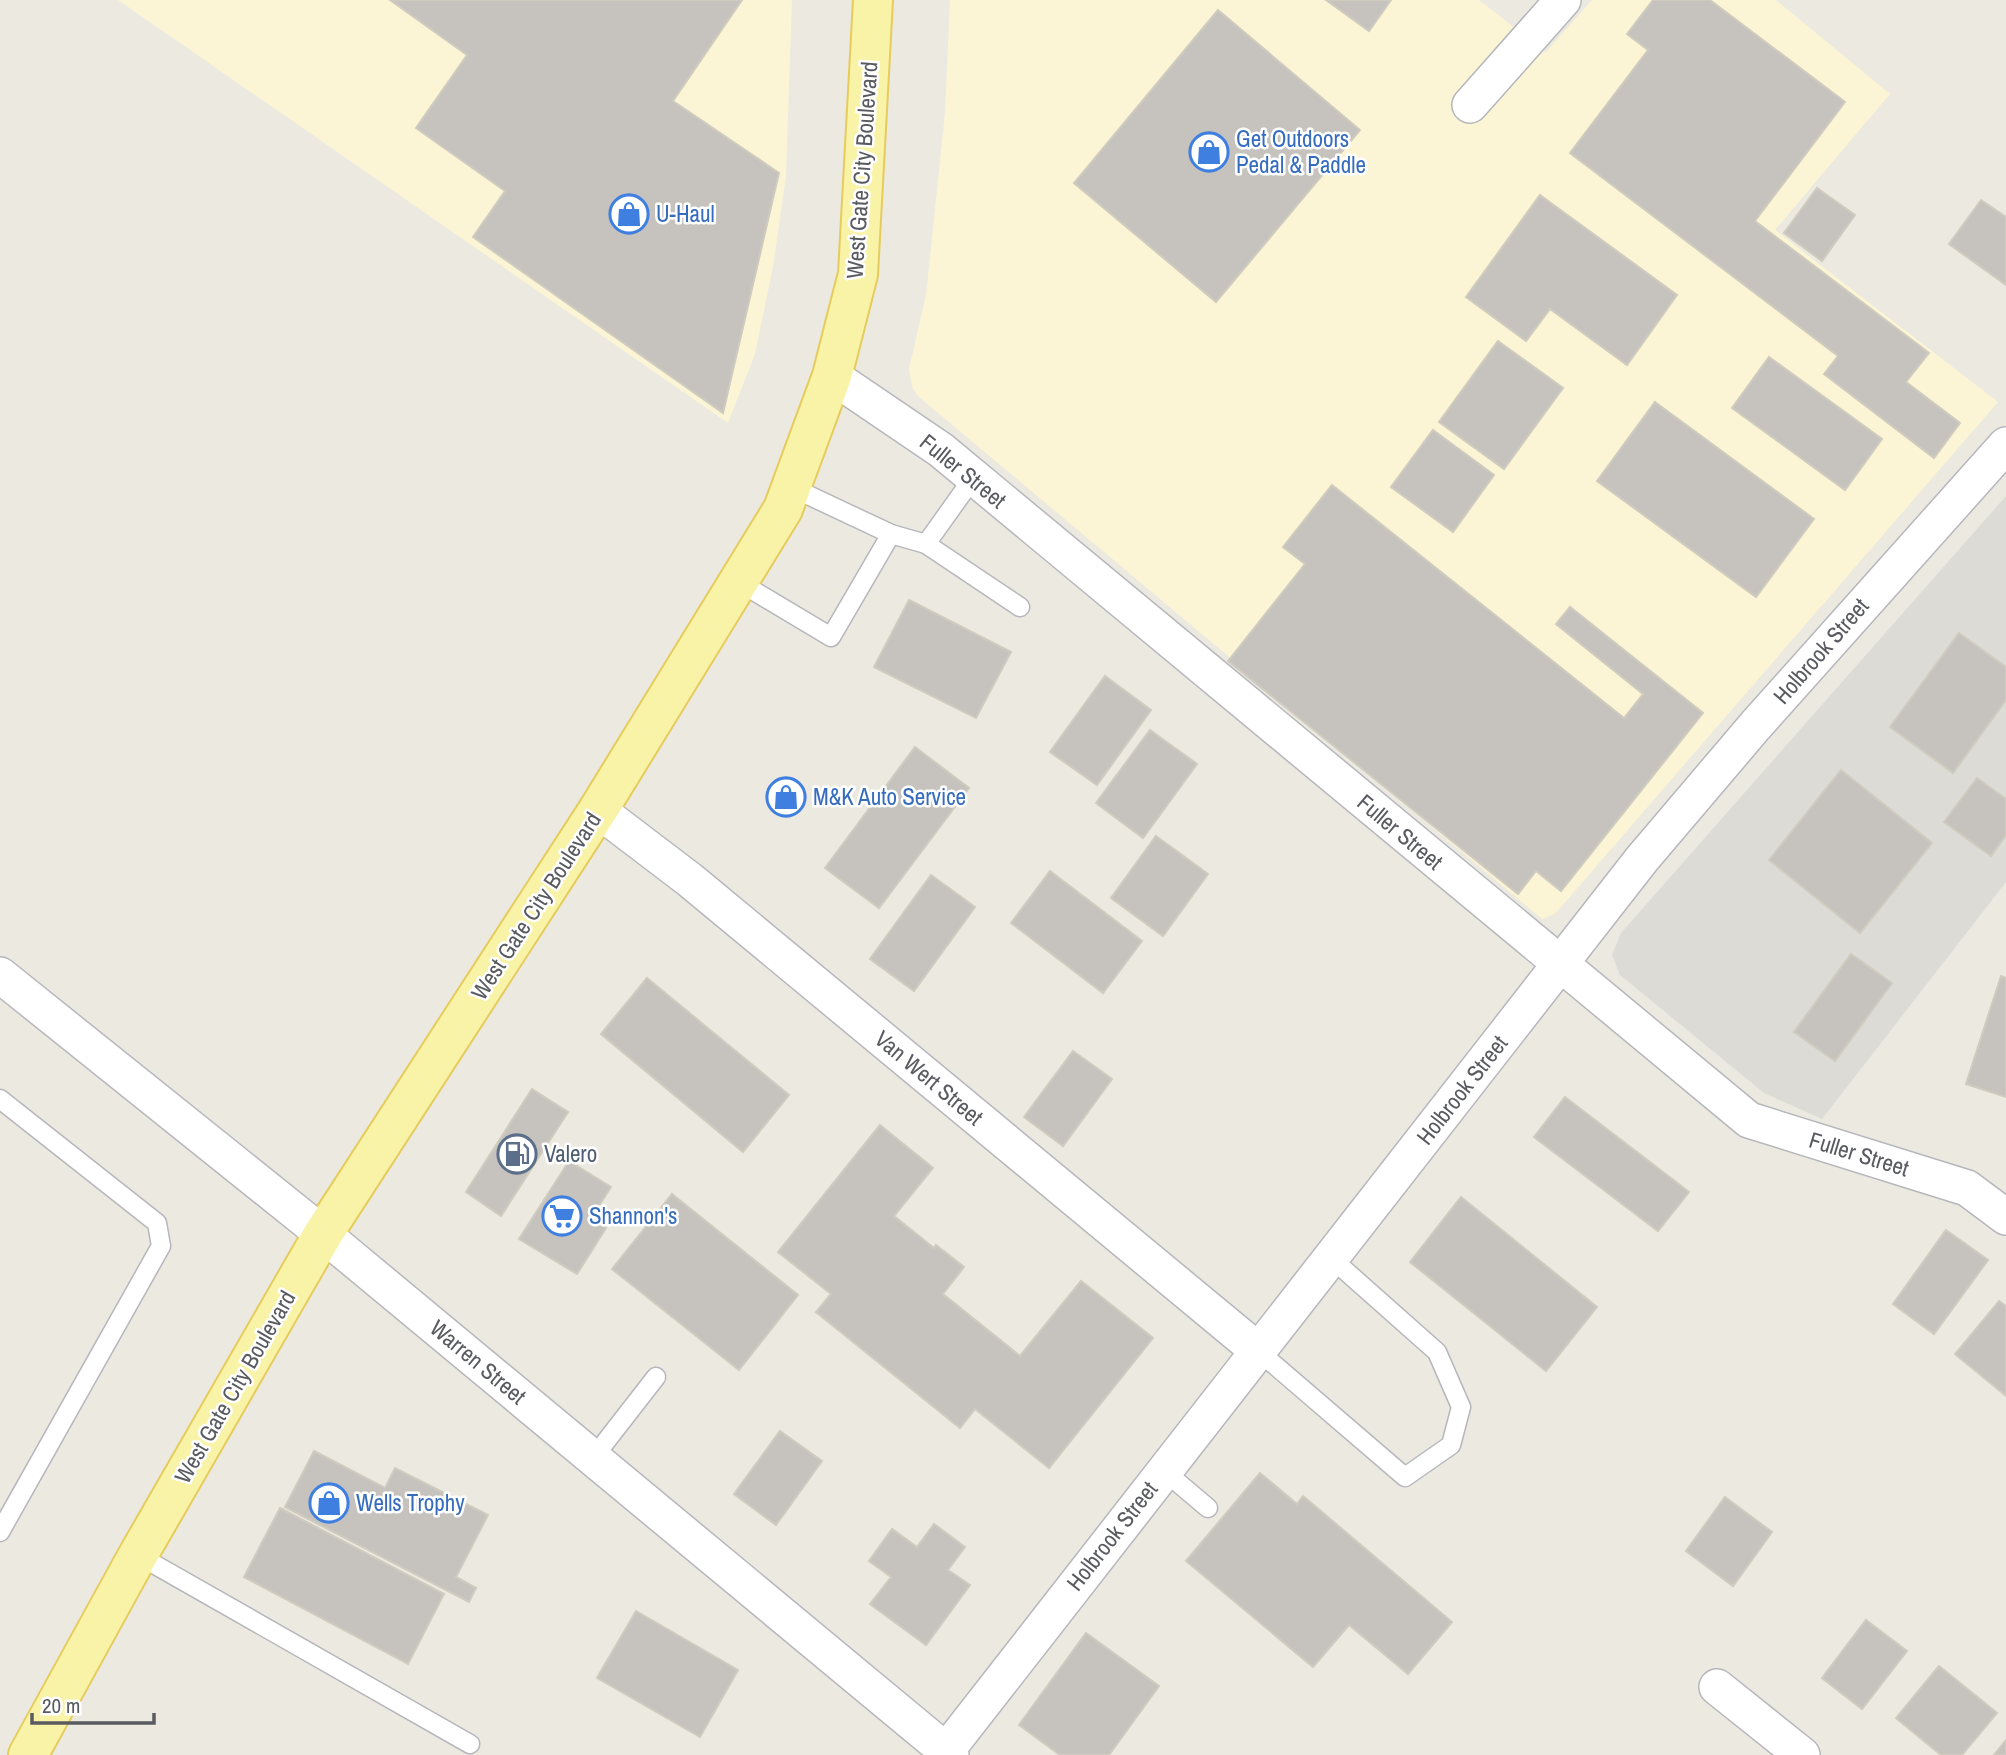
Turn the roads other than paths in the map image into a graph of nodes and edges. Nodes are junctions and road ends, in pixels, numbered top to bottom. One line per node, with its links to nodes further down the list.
1 (873, 0): 4 (main road, West Gate City Boulevard)
2 (1563, 0): 3 (street)
3 (1470, 105)
4 (832, 376): 6 (street, Fuller Street); 7 (main road, West Gate City Boulevard)
5 (2006, 444): 13 (street, Holbrook Street)
6 (973, 478): 9 (lane); 13 (street, Fuller Street)
7 (791, 487): 8 (lane); 10 (main road, West Gate City Boulevard)
8 (891, 534): 9 (lane); 10 (lane)
9 (926, 544): 11 (lane)
10 (739, 582): 12 (main road, West Gate City Boulevard)
11 (1020, 607)
12 (598, 810): 17 (main road, West Gate City Boulevard); 19 (street, Van Wert Street)
13 (1560, 965): 16 (street, Fuller Street); 18 (street, Holbrook Street)
14 (0, 976): 17 (street, Warren Street)
15 (0, 1099): 24 (lane)
16 (2006, 1217)
17 (323, 1234): 21 (street, Warren Street); 25 (main road, West Gate City Boulevard)
18 (1331, 1258): 19 (street, Holbrook Street); 19 (lane)
19 (1256, 1349): 22 (street, Holbrook Street)
20 (656, 1377): 21 (lane)
21 (593, 1458): 28 (street, Warren Street)
22 (1163, 1470): 23 (lane); 28 (street, Holbrook Street)
23 (1208, 1508)
24 (0, 1532)
25 (138, 1555): 27 (lane); 29 (main road, West Gate City Boulevard)
26 (1717, 1686): 30 (street)
27 (470, 1744)
28 (946, 1753)
29 (28, 1755)
30 (1802, 1755)

